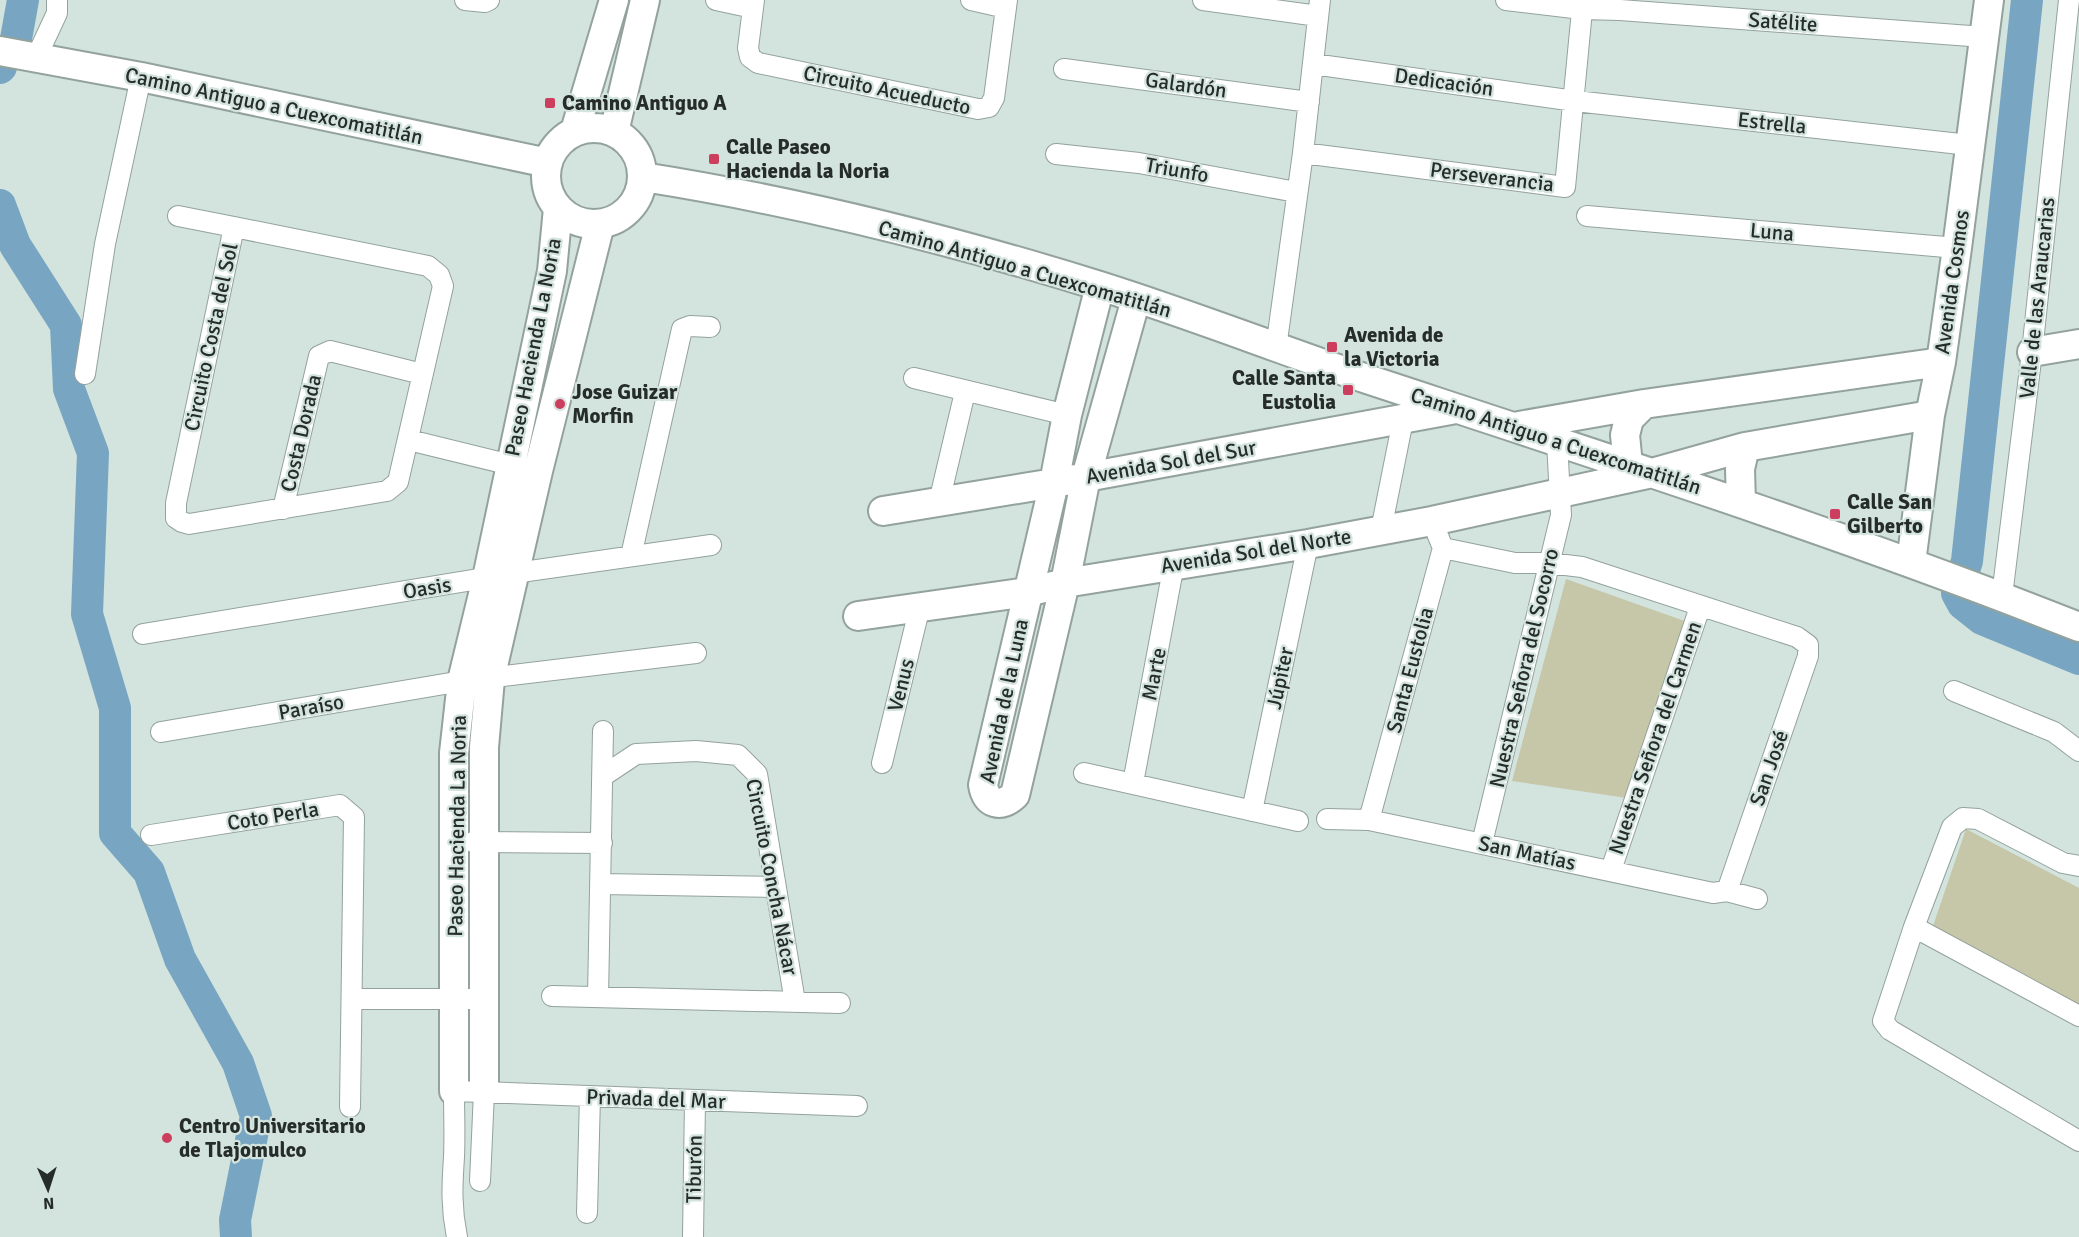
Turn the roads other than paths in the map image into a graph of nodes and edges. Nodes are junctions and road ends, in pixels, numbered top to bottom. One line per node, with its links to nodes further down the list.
1 (57, 0): 18 (street)
2 (465, 0): 3 (street)
3 (489, 0)
4 (614, 0): 24 (street)
5 (645, 0): 25 (street)
6 (716, 0): 12 (street)
7 (970, 0): 13 (street)
8 (1203, 0): 15 (street)
9 (1506, 0): 14 (street, Satélite)
10 (1989, 0): 16 (street, Avenida Cosmos)
11 (2069, 0): 43 (street, Valle de las Araucarias)
12 (754, 4): 13 (street, Circuito Acueducto)
13 (1006, 4)
14 (1583, 5): 16 (street, Satélite); 22 (street, Perseverancia)
15 (1319, 8): 19 (street)
16 (1984, 37): 26 (street, Avenida Cosmos)
17 (0, 51): 18 (street, Camino Antiguo a Cuexcomatitlán)
18 (36, 58): 21 (street, Camino Antiguo a Cuexcomatitlán)
19 (1313, 64): 22 (street, Dedicación); 23 (street)
20 (1064, 69): 23 (street, Galardón)
21 (141, 77): 29 (street, Camino Antiguo a Cuexcomatitlán); 45 (street)
22 (1575, 101): 26 (street, Estrella); 27 (street, Perseverancia)
23 (1309, 102): 27 (street)
24 (575, 131): 25 (street); 29 (street)
25 (614, 132): 30 (street)
26 (1969, 145): 37 (street, Avenida Cosmos)
27 (1304, 153): 31 (street)
28 (1056, 154): 31 (street, Triunfo)
29 (548, 163): 32 (street)
30 (643, 177): 35 (street); 38 (street, Camino Antiguo a Cuexcomatitlán)
31 (1296, 192): 42 (street)
32 (558, 208): 35 (street); 58 (street, Paseo Hacienda La Noria)
33 (178, 216): 36 (street)
34 (1587, 216): 37 (street, Luna)
35 (600, 224): 60 (street, Paseo Hacienda La Noria)
36 (234, 227): 46 (street, Circuito Costa del Sol); 66 (street, Circuito Costa del Sol)
37 (1957, 248): 44 (street, Avenida Cosmos)
38 (1100, 286): 39 (street, Camino Antiguo a Cuexcomatitlán); 51 (street, Avenida de la Luna)
39 (1136, 298): 42 (street, Camino Antiguo a Cuexcomatitlán); 61 (street, Avenida de la Luna)
40 (710, 327): 73 (street)
41 (2079, 344): 43 (street)
42 (1276, 348): 50 (street, Camino Antiguo a Cuexcomatitlán)
43 (2032, 352): 81 (street, Valle de las Araucarias)
44 (1941, 362): 49 (street); 52 (street, Avenida Cosmos)
45 (85, 374)
46 (422, 374): 55 (street, Circuito Costa del Sol); 66 (street, Costa Dorada)
47 (914, 378): 48 (street)
48 (965, 392): 51 (street); 64 (street)
49 (1644, 404): 54 (street); 59 (street)
50 (1458, 409): 53 (street, Avenida Sol del Sur); 54 (street, Camino Antiguo a Cuexcomatitlán)
51 (1066, 415): 62 (street, Avenida de la Luna)
52 (1930, 415): 57 (street, Avenida Sol del Norte); 76 (street, Avenida Cosmos)
53 (1403, 420): 61 (street, Avenida Sol del Sur); 69 (street)
54 (1515, 427): 56 (street, Camino Antiguo a Cuexcomatitlán)
55 (409, 440): 58 (street); 66 (street, Circuito Costa del Sol)
56 (1557, 442): 59 (street, Camino Antiguo a Cuexcomatitlán); 63 (street, Nuestra Señora del Socorro)
57 (1745, 447): 59 (street, Avenida Sol del Norte); 65 (street)
58 (510, 465): 60 (street); 78 (street, Paseo Hacienda La Noria)
59 (1640, 469): 63 (street, Avenida Sol del Norte); 65 (street, Camino Antiguo a Cuexcomatitlán)
60 (538, 471): 77 (street, Paseo Hacienda La Noria)
61 (1086, 477): 62 (street, Avenida Sol del Sur); 79 (street, Avenida de la Luna)
62 (1054, 483): 64 (street, Avenida Sol del Sur); 80 (street, Avenida de la Luna)
63 (1561, 493): 68 (street, Avenida Sol del Norte); 74 (street, Nuestra Señora del Socorro)
64 (939, 502): 67 (street, Avenida Sol del Sur)
65 (1741, 503): 76 (street, Camino Antiguo a Cuexcomatitlán)
66 (283, 509)
67 (883, 512)
68 (1432, 520): 69 (street, Avenida Sol del Norte); 72 (street)
69 (1381, 530): 71 (street, Avenida Sol del Norte)
70 (711, 544): 73 (street, Oasis)
71 (1308, 544): 75 (street, Avenida Sol del Norte); 99 (street, Júpiter)
72 (1443, 548): 74 (street); 101 (street, Santa Eustolia)
73 (631, 556): 77 (street, Oasis)
74 (1549, 563): 83 (street); 107 (street, Nuestra Señora del Socorro)
75 (1174, 564): 79 (street, Avenida Sol del Norte); 98 (street, Marte)
76 (1918, 565): 81 (street, Camino Antiguo a Cuexcomatitlán)
77 (515, 573): 78 (street, Oasis); 88 (street, Paseo Hacienda La Noria)
78 (487, 578): 86 (street, Oasis); 88 (street, Paseo Hacienda La Noria)
79 (1065, 583): 80 (street, Avenida Sol del Norte); 93 (street, Avenida de la Luna)
80 (1028, 592): 82 (street, Avenida Sol del Norte); 92 (street, Avenida de la Luna)
81 (2002, 596): 85 (street, Camino Antiguo a Cuexcomatitlán)
82 (920, 606): 84 (street, Avenida Sol del Norte); 95 (street, Venus)
83 (1700, 606): 109 (street, Nuestra Señora del Carmen); 112 (street, San José)
84 (858, 616)
85 (2079, 627)
86 (143, 634)
87 (696, 653): 88 (street, Paraíso)
88 (476, 680): 91 (street, Paraíso); 104 (street, Paseo Hacienda La Noria); 105 (street, Paseo Hacienda La Noria)
89 (1954, 691): 94 (street)
90 (603, 730): 97 (street)
91 (160, 732)
92 (994, 734): 93 (street); 93 (street, Avenida de la Luna)
93 (1028, 743)
94 (2079, 751)
95 (882, 763)
96 (1084, 773): 98 (street)
97 (603, 776): 106 (street); 111 (street, Circuito Concha Nácar)
98 (1133, 783): 99 (street)
99 (1252, 812): 102 (street)
100 (1327, 819): 101 (street, San Matías)
101 (1369, 820): 107 (street, San Matías)
102 (1298, 821)
103 (151, 836): 117 (street, Coto Perla)
104 (484, 842): 105 (street); 106 (street); 119 (street, Paseo Hacienda La Noria)
105 (454, 843): 118 (street, Paseo Hacienda La Noria)
106 (602, 843): 110 (street)
107 (1482, 843): 109 (street, San Matías)
108 (2079, 866): 114 (street)
109 (1611, 870): 112 (street, San Matías)
110 (601, 884): 111 (street); 116 (street)
111 (776, 887): 120 (street, Circuito Concha Nácar)
112 (1727, 891): 113 (street, San Matías)
113 (1757, 898)
114 (1914, 927): 122 (street); 129 (street)
115 (552, 996): 116 (street, Circuito Concha Nácar)
116 (598, 997): 120 (street, Circuito Concha Nácar)
117 (352, 999): 118 (street); 128 (street, Coto Perla)
118 (454, 999): 119 (street); 123 (street, Paseo Hacienda La Noria)
119 (484, 999): 124 (street, Paseo Hacienda La Noria)
120 (795, 1002): 121 (street, Circuito Concha Nácar)
121 (840, 1003)
122 (2079, 1016)
123 (454, 1090): 124 (street, Privada del Mar); 132 (street, Paseo Hacienda La Noria)
124 (484, 1092): 125 (street, Privada del Mar); 130 (street, Paseo Hacienda La Noria)
125 (590, 1096): 126 (street, Privada del Mar); 131 (street)
126 (695, 1100): 127 (street, Privada del Mar); 133 (street, Tiburón)
127 (857, 1106)
128 (350, 1107)
129 (2079, 1141)
130 (480, 1181)
131 (587, 1214)
132 (457, 1237)
133 (693, 1237)

